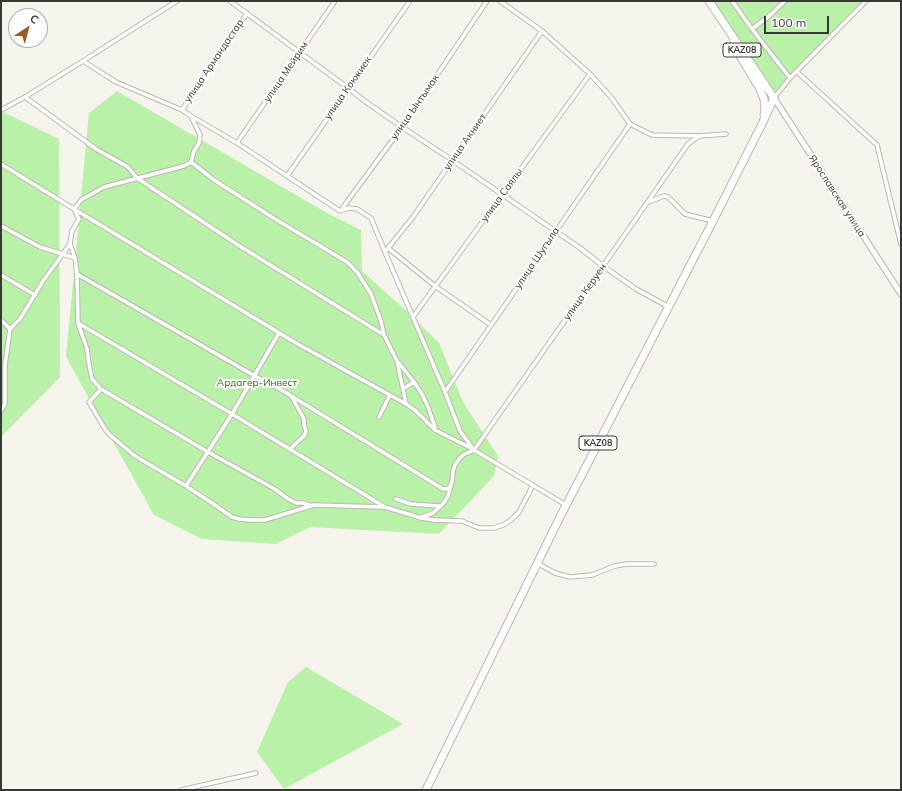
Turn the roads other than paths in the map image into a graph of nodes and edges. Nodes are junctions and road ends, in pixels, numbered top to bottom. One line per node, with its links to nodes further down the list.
1 (177, 1): 16 (street)
2 (230, 1): 11 (street)
3 (335, 1): 15 (street, улица Мейрим)
4 (410, 1): 20 (street, улица Кокжиек)
5 (488, 1): 28 (street, улица Ынтымак)
6 (500, 1): 13 (street)
7 (709, 1): 14 (highway, KAZ08)
8 (732, 1): 12 (street)
9 (785, 1): 12 (street)
10 (866, 1): 17 (street)
11 (247, 13): 15 (street); 24 (street, улица Армандастар)
12 (752, 29): 19 (street)
13 (542, 30): 18 (street); 32 (street, улица Акниет)
14 (732, 35): 22 (highway, KAZ08); 27 (highway)
15 (299, 52): 20 (street); 31 (street, улица Мейрим)
16 (84, 61): 21 (street); 24 (street)
17 (796, 71): 19 (street); 45 (street)
18 (590, 74): 26 (street); 37 (street, улица Саялы)
19 (790, 78): 22 (street)
20 (348, 88): 28 (street); 35 (street, улица Кокжиек)
21 (25, 97): 23 (street); 36 (street)
22 (774, 98): 27 (highway, KAZ08); 54 (main road, Ярославская улица)
23 (1, 110)
24 (182, 110): 25 (street)
25 (191, 116): 31 (street); 33 (street)
26 (630, 124): 30 (street); 43 (street, улица Шугыла)
27 (762, 124): 41 (highway, KAZ08)
28 (402, 127): 32 (street); 40 (street, улица Ынтымак)
29 (726, 134): 30 (street)
30 (699, 136): 38 (street, улица Керуен)
31 (238, 142): 35 (street)
32 (452, 160): 37 (street); 46 (street, улица Акниет)
33 (191, 162): 36 (street); 63 (street)
34 (1, 164): 39 (street)
35 (287, 176): 40 (street)
36 (137, 178): 39 (street); 63 (street)
37 (503, 194): 43 (street); 53 (street, улица Саялы)
38 (647, 202): 41 (street); 50 (street, улица Керуен)
39 (74, 209): 44 (street); 62 (street)
40 (340, 211): 47 (street)
41 (713, 221): 56 (highway, KAZ08)
42 (1, 226): 48 (street)
43 (556, 231): 50 (street); 60 (street, улица Шугыла)
44 (70, 244): 48 (street); 49 (street)
45 (901, 244)
46 (388, 248): 47 (street, улица Акниет); 53 (street)
47 (385, 252): 57 (street)
48 (63, 254): 49 (street); 55 (street)
49 (75, 258): 52 (street)
50 (603, 266): 56 (street); 80 (street, улица Керуен)
51 (1, 274): 55 (street)
52 (76, 274): 59 (street); 66 (street)
53 (435, 286): 57 (street, улица Саялы); 60 (street)
54 (901, 294)
55 (35, 296): 61 (street)
56 (669, 307): 86 (highway, KAZ08)
57 (414, 317): 71 (street)
58 (1, 320): 61 (street)
59 (78, 323): 70 (street); 76 (street)
60 (491, 325): 71 (street, улица Шугыла)
61 (10, 328): 67 (street)
62 (279, 333): 66 (street); 72 (street)
63 (384, 335): 64 (street)
64 (397, 361): 68 (street); 69 (street)
65 (1, 374): 67 (street)
66 (255, 376): 73 (street); 76 (street)
67 (5, 377): 75 (street)
68 (414, 382): 69 (street); 78 (street)
69 (403, 388): 74 (street)
70 (101, 389): 81 (street); 84 (street)
71 (445, 392): 80 (street)
72 (390, 395): 74 (street); 77 (street)
73 (292, 396): 79 (street); 82 (street)
74 (406, 404): 78 (street)
75 (1, 411)
76 (232, 414): 79 (street); 81 (street)
77 (379, 418)
78 (435, 430): 80 (street)
79 (290, 449): 89 (street)
80 (474, 450): 82 (street, улица Керуен); 83 (street)
81 (208, 452): 84 (street); 87 (street)
82 (451, 485): 88 (street, улица Керуен)
83 (533, 485): 86 (street); 90 (street)
84 (186, 486): 87 (street)
85 (396, 499): 88 (street)
86 (566, 505): 91 (highway, KAZ08)
87 (312, 506): 89 (street)
88 (439, 506): 90 (street)
89 (385, 507): 90 (street)
90 (421, 518)
91 (537, 563): 92 (street); 95 (highway, KAZ08)
92 (654, 564)
93 (256, 773): 94 (street)
94 (181, 790)
95 (426, 790)

